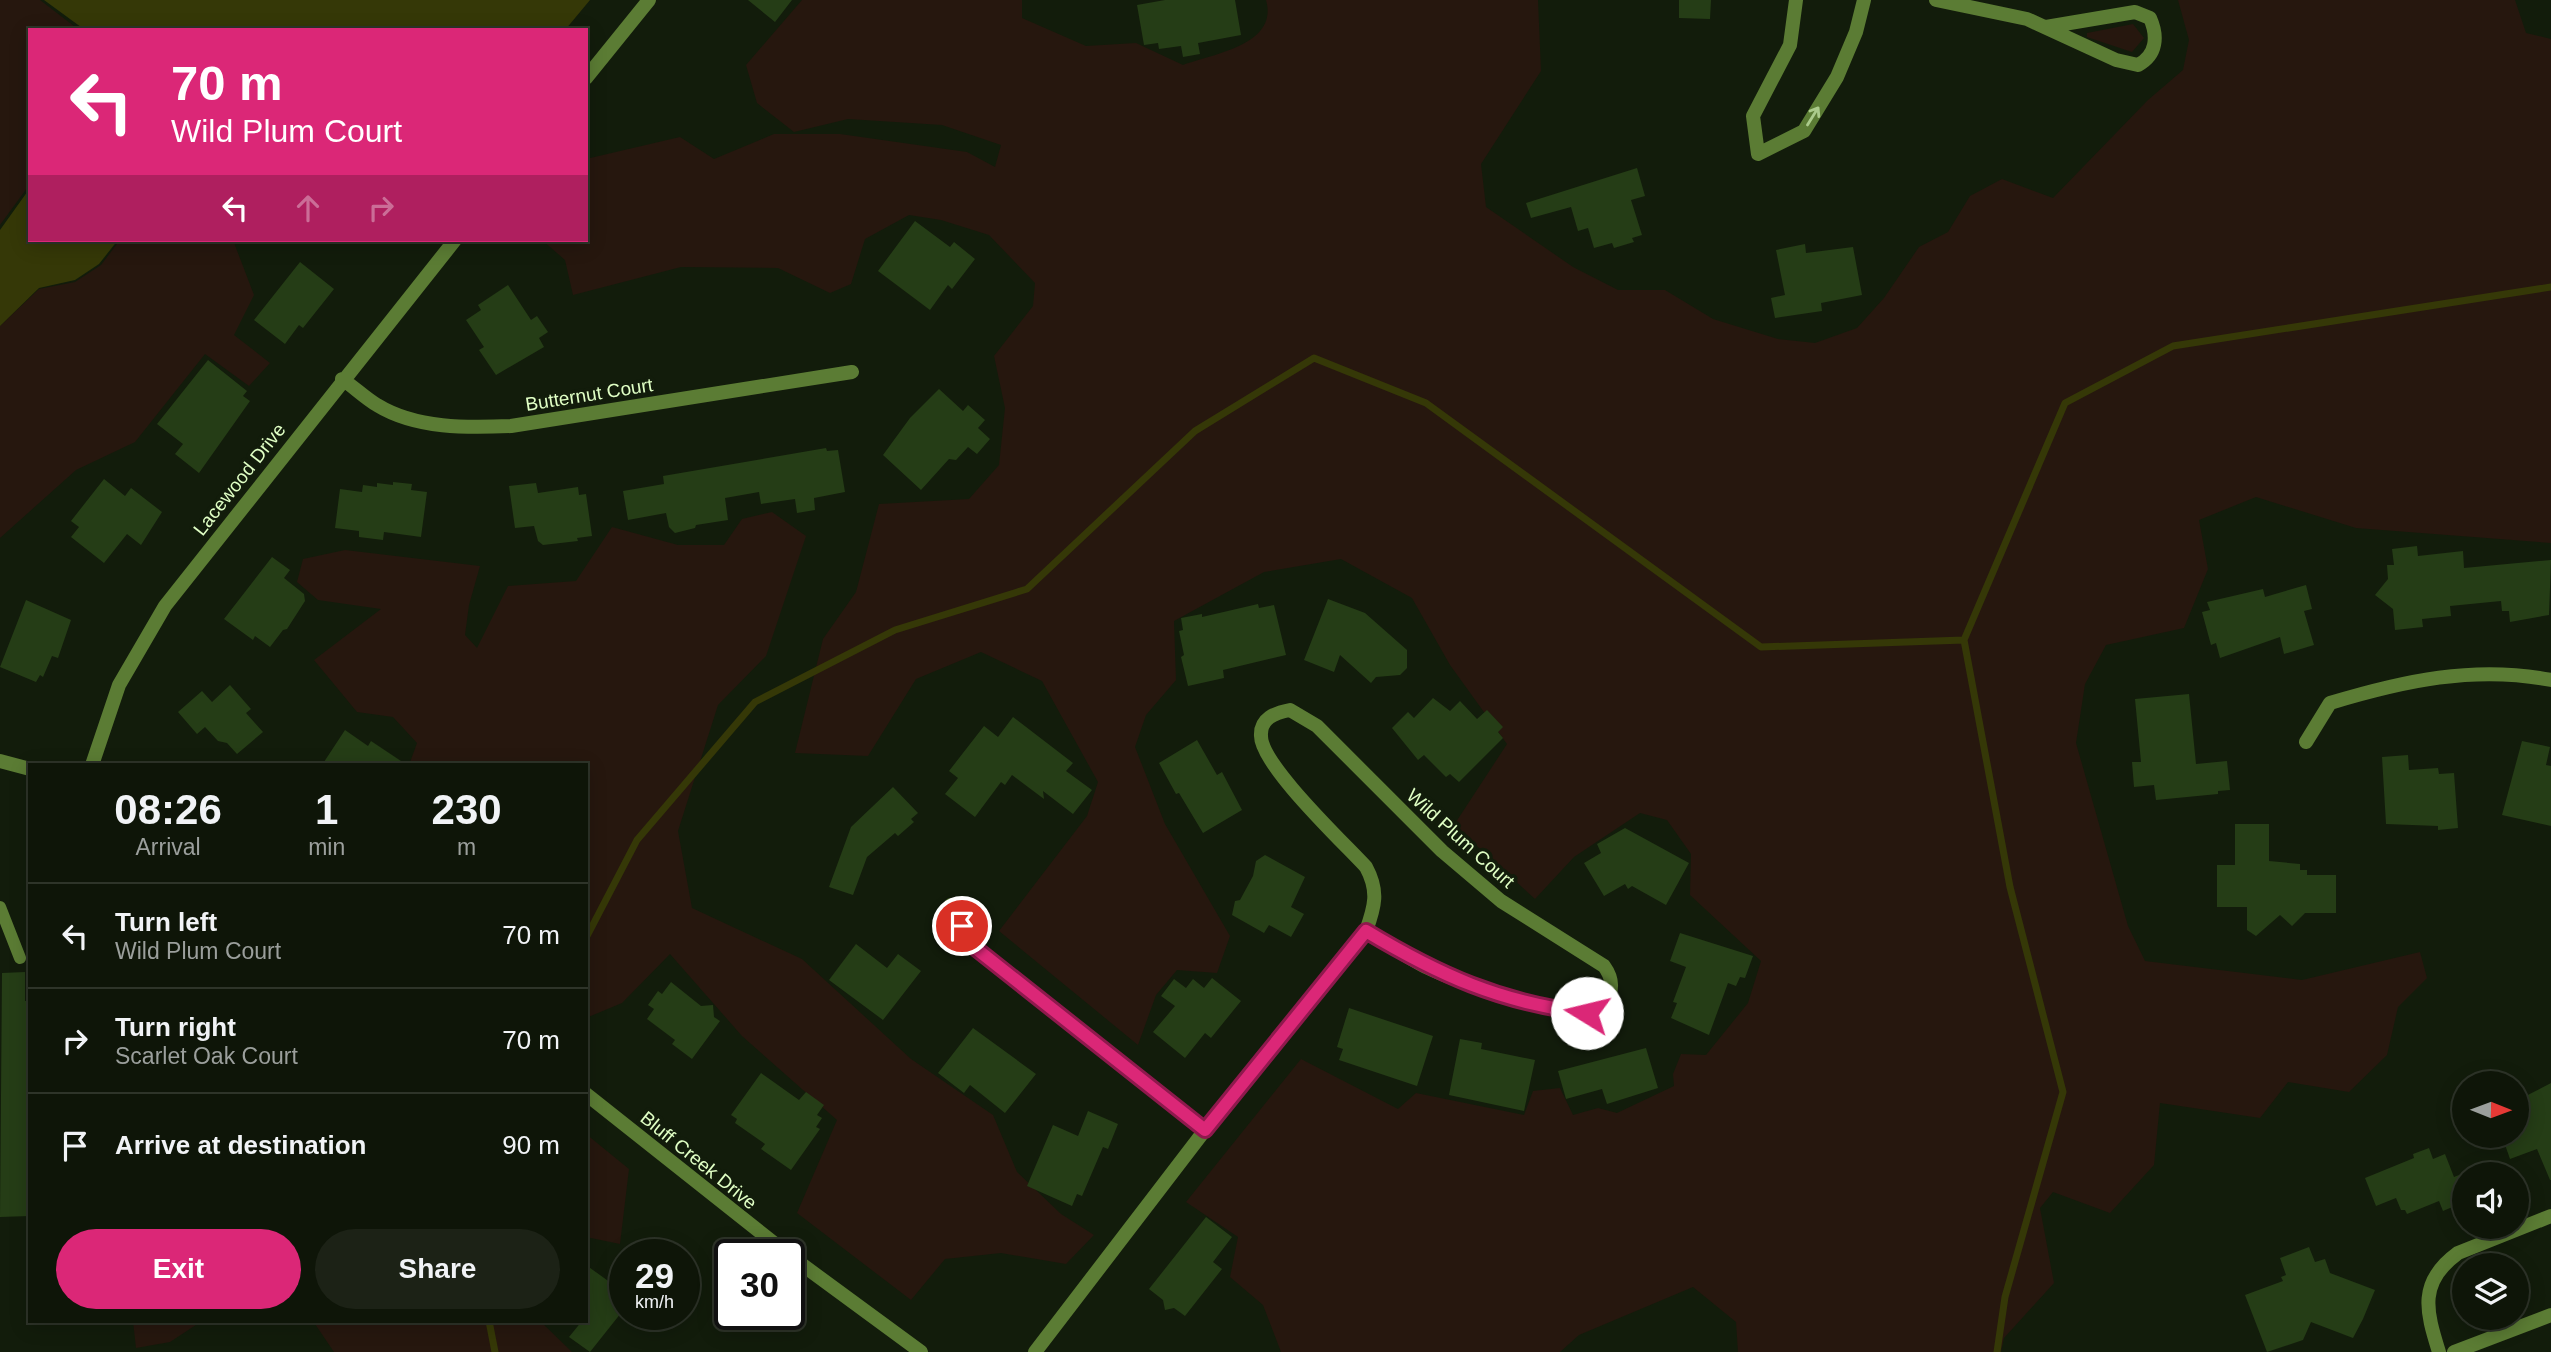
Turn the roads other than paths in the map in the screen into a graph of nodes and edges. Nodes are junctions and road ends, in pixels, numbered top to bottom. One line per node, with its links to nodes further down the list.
1 (649, 0): 6 (street)
2 (1796, 0): 3 (street, one-way to 3)
3 (1864, 0)
4 (1936, 0): 5 (street)
5 (2046, 27): 5 (street)
6 (588, 76)
7 (453, 242): 9 (street, Lacewood Drive)
8 (852, 372): 9 (street, Butternut Court)
9 (342, 379): 13 (street, Lacewood Drive)
10 (2551, 680): 11 (street)
11 (2306, 742)
12 (0, 761): 14 (street)
13 (93, 763)
14 (28, 768)
15 (951, 905): 20 (street)
16 (0, 907): 18 (lane)
17 (1366, 931): 17 (street, Wild Plum Court); 20 (street, Wild Plum Court)
18 (20, 958)
19 (588, 1096): 22 (street, Bluff Creek Drive)
20 (1205, 1130): 26 (street, Wild Plum Court)
21 (2551, 1216): 27 (street)
22 (769, 1239)
23 (805, 1267): 25 (street, Bluff Creek Drive)
24 (2551, 1314): 28 (street)
25 (921, 1352)
26 (1035, 1352)
27 (2439, 1352)
28 (2454, 1352)

